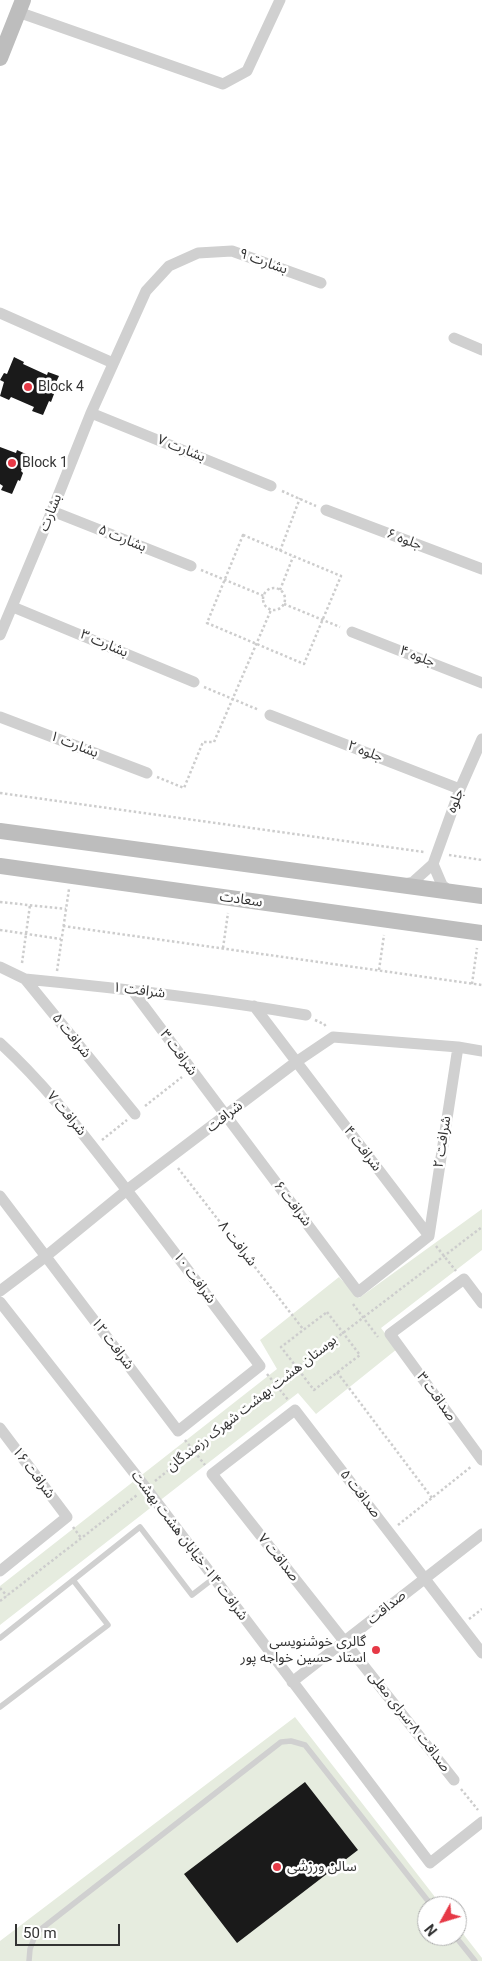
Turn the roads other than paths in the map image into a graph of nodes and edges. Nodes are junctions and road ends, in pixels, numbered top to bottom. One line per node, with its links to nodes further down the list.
1 (280, 0): 2 (street)
2 (21, 6): 3 (street)
3 (0, 58)
4 (321, 283): 8 (street, بشارت ۹)
5 (0, 313): 8 (street)
6 (454, 338): 7 (street)
7 (482, 350)
8 (113, 363): 9 (street, بشارت)
9 (91, 413): 10 (street, بشارت ۷); 12 (street, بشارت)
10 (271, 486)
11 (326, 510): 14 (street, جلوه ۶)
12 (52, 511): 13 (street, بشارت ۵); 15 (street, بشارت)
13 (191, 566)
14 (482, 569)
15 (13, 607): 17 (street, بشارت); 18 (street, بشارت ۳)
16 (352, 632): 19 (street, جلوه ۴)
17 (0, 635)
18 (194, 682)
19 (482, 683)
20 (270, 715): 24 (street, جلوه ۲)
21 (0, 717): 23 (street, بشارت ۱)
22 (482, 739): 24 (street, جلوه)
23 (147, 773)
24 (460, 789): 26 (street, جلوه)
25 (0, 831): 28 (street)
26 (435, 859): 28 (street); 29 (street)
27 (0, 866): 31 (street, سعادت)
28 (398, 884): 29 (street)
29 (449, 891): 30 (street)
30 (482, 896)
31 (481, 933)
32 (0, 967): 33 (street, شرافت ۵)
33 (25, 979): 34 (street, شرافت ۱); 41 (street, شرافت ۵)
34 (132, 990): 35 (street, شرافت ۱); 42 (street, شرافت ۳)
35 (254, 1006): 36 (street, شرافت ۱); 40 (street)
36 (306, 1016)
37 (0, 1042): 43 (street, شرافت ۷)
38 (458, 1047): 39 (street); 40 (street, شرافت); 45 (street, شرافت ۲)
39 (482, 1051)
40 (296, 1062): 42 (street, شرافت); 45 (street, شرافت ۴)
41 (135, 1114)
42 (225, 1117): 43 (street, شرافت); 45 (street, شرافت ۶)
43 (127, 1190): 46 (street, شرافت); 51 (street, شرافت ۱۰)
44 (0, 1196): 46 (street, شرافت ۱۲)
45 (428, 1236)
46 (45, 1257): 47 (street, شرافت); 51 (street, شرافت ۱۲)
47 (0, 1291)
48 (0, 1302): 57 (street, شرافت ۱۴- خیابان هشت بهشت)
49 (482, 1303): 52 (street, صداقت ۳)
50 (0, 1428): 55 (street, شرافت ۱۶)
51 (178, 1431)
52 (481, 1459)
53 (212, 1474): 56 (street, صداقت ۵); 60 (street, صداقت ۷)
54 (482, 1534): 56 (street, صداقت)
55 (0, 1571)
56 (425, 1577): 60 (street, صداقت); 61 (street, صداقت ۵)
57 (214, 1578): 58 (lane); 62 (street, شرافت ۱۴- خیابان هشت بهشت)
58 (73, 1580): 59 (lane); 63 (lane)
59 (0, 1638)
60 (345, 1641): 62 (street, صداقت); 64 (street, صداقت ۸-سرای معلی)
61 (482, 1654)
62 (292, 1682): 65 (street, شرافت ۱۴- خیابان هشت بهشت)
63 (0, 1707)
64 (454, 1780)
65 (482, 1822)
66 (424, 1896): 68 (lane)
67 (464, 1946): 69 (lane)
68 (29, 1961)
69 (475, 1961)

